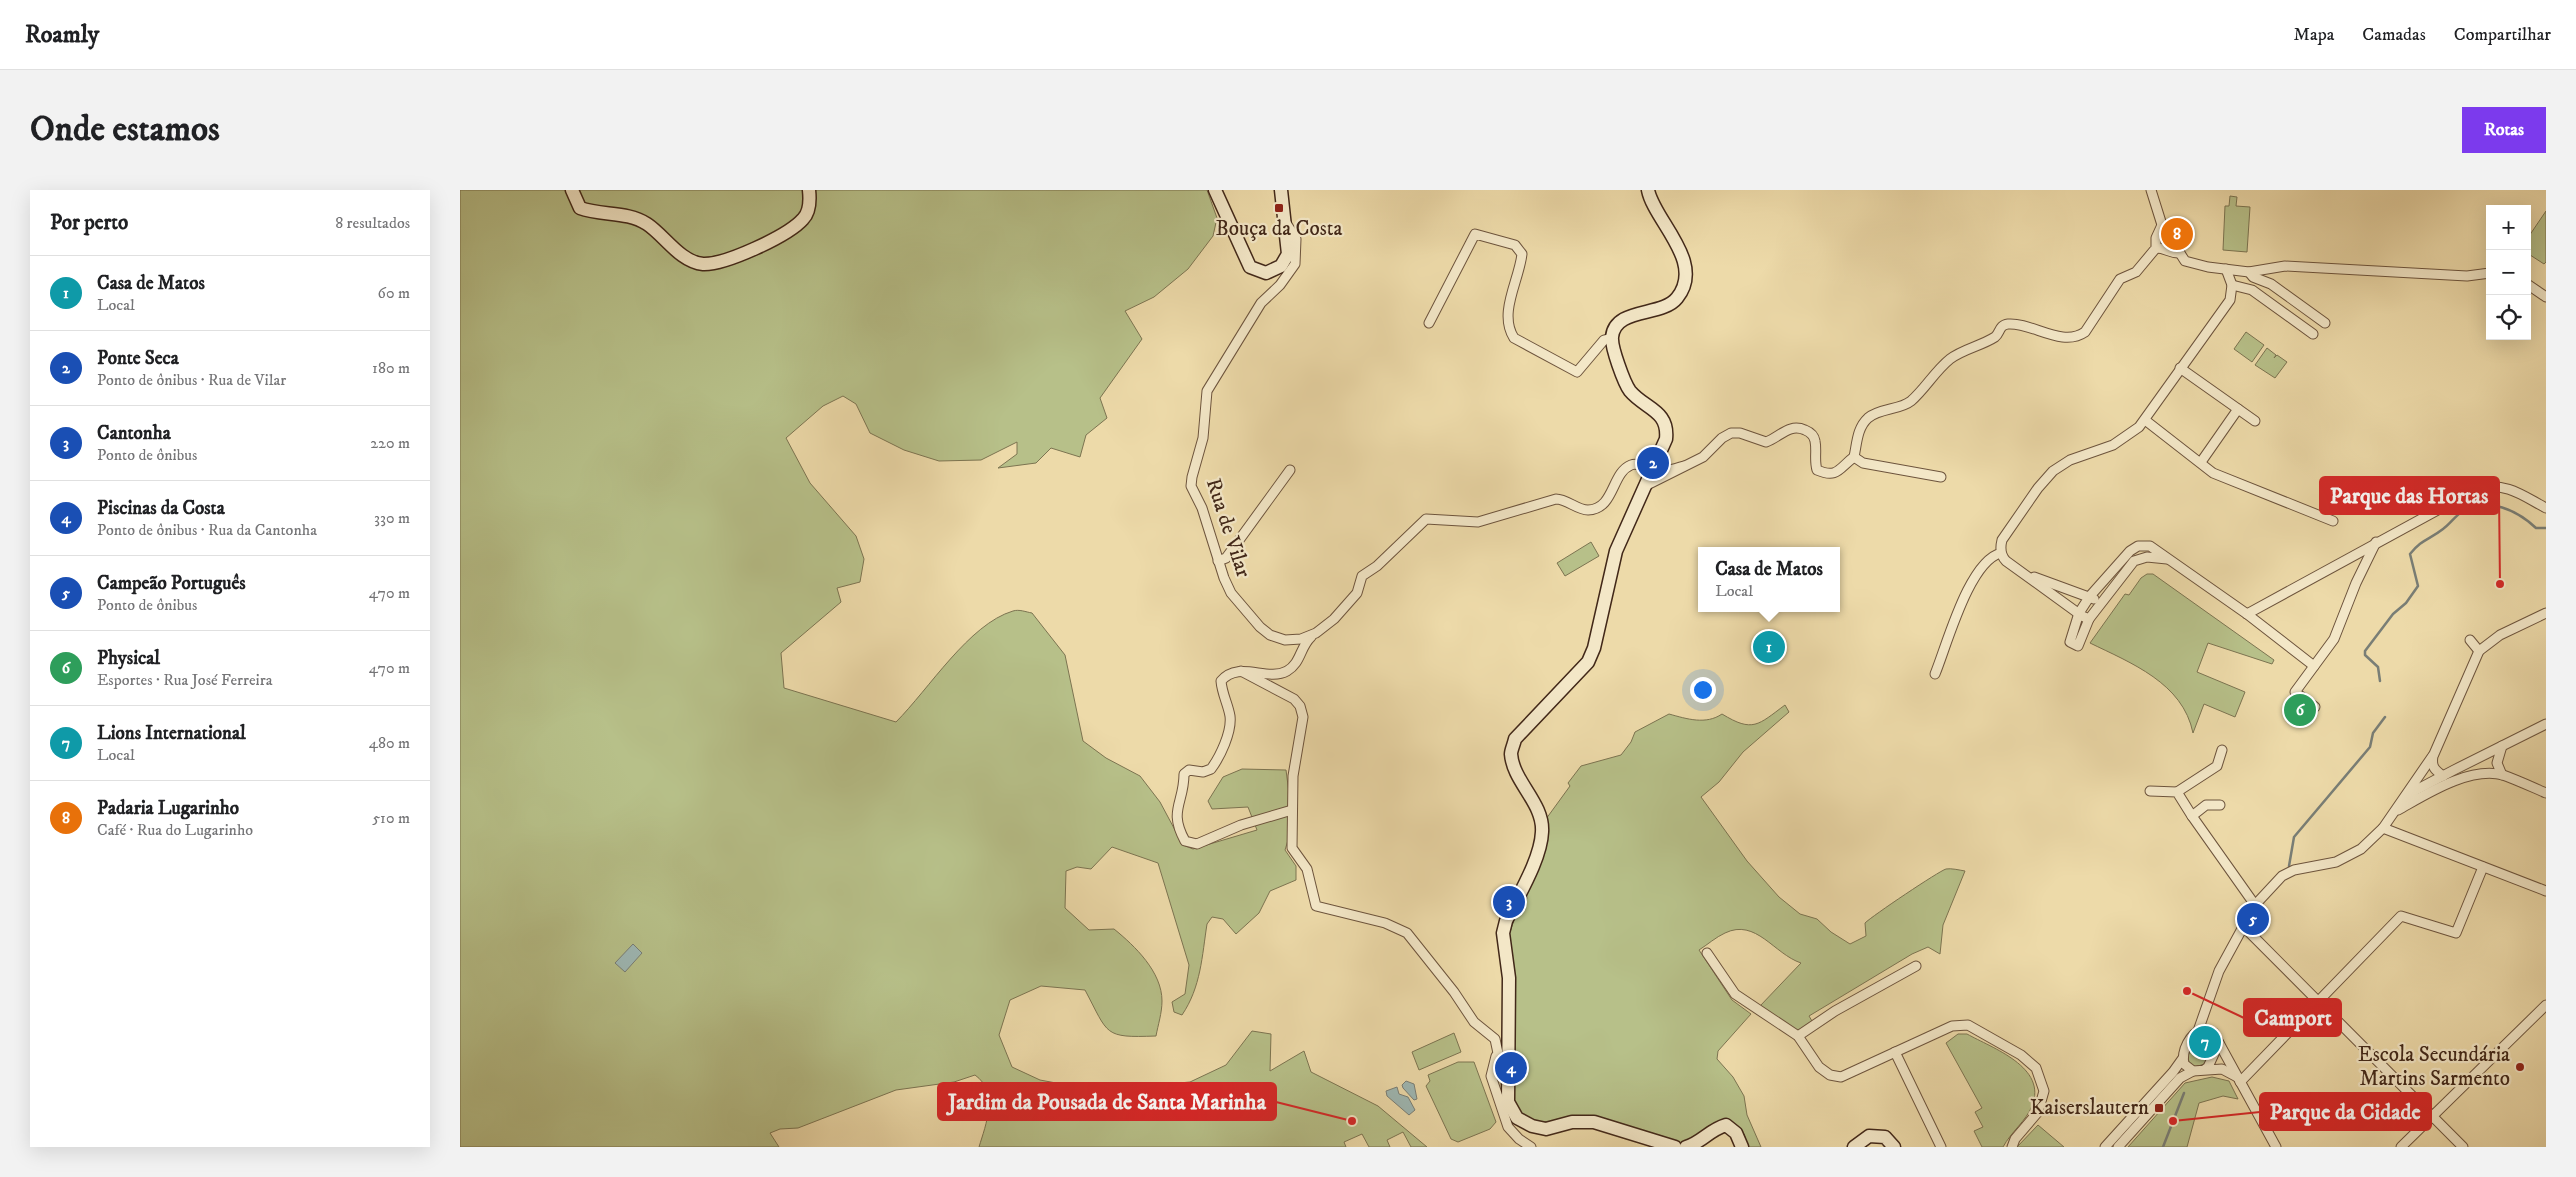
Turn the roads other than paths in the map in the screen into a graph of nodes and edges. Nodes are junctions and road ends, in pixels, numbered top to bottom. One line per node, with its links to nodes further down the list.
1 (572, 190): 2 (street)
2 (810, 190)
3 (1215, 190): 7 (street)
4 (1281, 190): 7 (street)
5 (1648, 190): 22 (street)
6 (2151, 190): 8 (street)
7 (1285, 222): 39 (street, Rua de Vilar)
8 (2162, 225): 9 (street); 10 (street)
9 (2156, 248): 10 (street); 27 (street)
10 (2182, 257): 11 (street)
11 (2226, 269): 12 (street); 14 (street)
12 (2249, 272): 13 (street); 17 (street)
13 (2486, 274)
14 (2232, 285): 18 (street); 23 (street)
15 (2531, 287): 16 (street)
16 (2546, 298)
17 (2299, 305): 18 (street); 20 (street)
18 (2291, 318): 21 (street)
19 (1429, 323): 22 (street)
20 (2325, 323)
21 (2313, 334)
22 (1612, 338): 31 (street)
23 (2180, 368): 24 (street); 25 (street)
24 (2238, 409): 26 (street); 28 (street)
25 (2145, 420): 28 (street); 37 (street)
26 (2255, 421)
27 (1854, 457): 29 (street); 32 (street)
28 (2201, 462): 35 (street)
29 (1684, 466): 31 (street); 33 (street)
30 (1290, 470): 39 (street)
31 (1654, 470): 33 (street); 47 (street, Rua de Vilar)
32 (1941, 477)
33 (1647, 485): 86 (street)
34 (2546, 508): 36 (street)
35 (2333, 521)
36 (2376, 542): 45 (street); 50 (street)
37 (2001, 553): 40 (street); 52 (street)
38 (2167, 560): 41 (street); 42 (street); 45 (street)
39 (1218, 562): 47 (street, Rua de Vilar)
40 (2024, 574): 41 (street); 43 (street)
41 (2090, 596): 42 (street); 43 (street)
42 (2100, 604): 46 (street)
43 (2079, 613): 46 (street); 46 (street)
44 (2546, 613): 49 (street)
45 (2247, 614): 50 (street)
46 (2089, 618)
47 (1316, 633): 51 (street)
48 (2470, 640): 49 (street)
49 (2479, 652): 57 (street)
50 (2314, 666): 53 (street)
51 (1242, 671): 64 (street); 64 (street)
52 (1935, 674)
53 (2315, 707)
54 (2546, 724): 55 (street)
55 (2502, 746): 58 (street); 59 (street)
56 (2222, 750): 61 (street)
57 (2434, 754): 59 (street); 65 (street)
58 (2502, 775): 62 (street); 65 (street)
59 (2443, 776): 65 (street)
60 (2150, 791): 61 (street)
61 (2177, 792): 66 (street)
62 (2546, 793)
63 (2220, 805): 66 (street)
64 (1292, 810): 82 (street)
65 (2395, 812): 67 (street)
66 (2192, 816): 70 (street)
67 (2382, 828): 68 (street); 70 (street)
68 (2482, 868): 69 (street); 74 (street)
69 (2546, 891)
70 (2254, 905): 71 (street)
71 (2243, 926): 74 (street); 76 (street)
72 (1707, 953): 79 (street)
73 (1916, 966): 79 (street)
74 (2318, 1003): 87 (street); 88 (street)
75 (2546, 1005): 88 (street)
76 (2208, 1008): 77 (street); 78 (street)
77 (2198, 1031): 78 (street); 83 (street)
78 (2214, 1033): 80 (street)
79 (1798, 1036): 81 (street)
80 (2219, 1043): 84 (street); 87 (street)
81 (1895, 1052): 95 (street); 96 (street)
82 (1496, 1054): 86 (street); 89 (street)
83 (2183, 1058): 85 (street); 97 (street)
84 (2204, 1070): 85 (street); 87 (street)
85 (2193, 1071): 98 (street)
86 (1507, 1076): 90 (street)
87 (2238, 1080): 99 (street)
88 (2432, 1116): 100 (street); 101 (street)
89 (1531, 1147)
90 (1675, 1147)
91 (1686, 1147): 92 (street)
92 (1742, 1147)
93 (1854, 1147): 94 (street)
94 (1894, 1147)
95 (1942, 1147)
96 (2012, 1147)
97 (2105, 1147)
98 (2118, 1147)
99 (2276, 1147)
100 (2401, 1147)
101 (2463, 1147)

